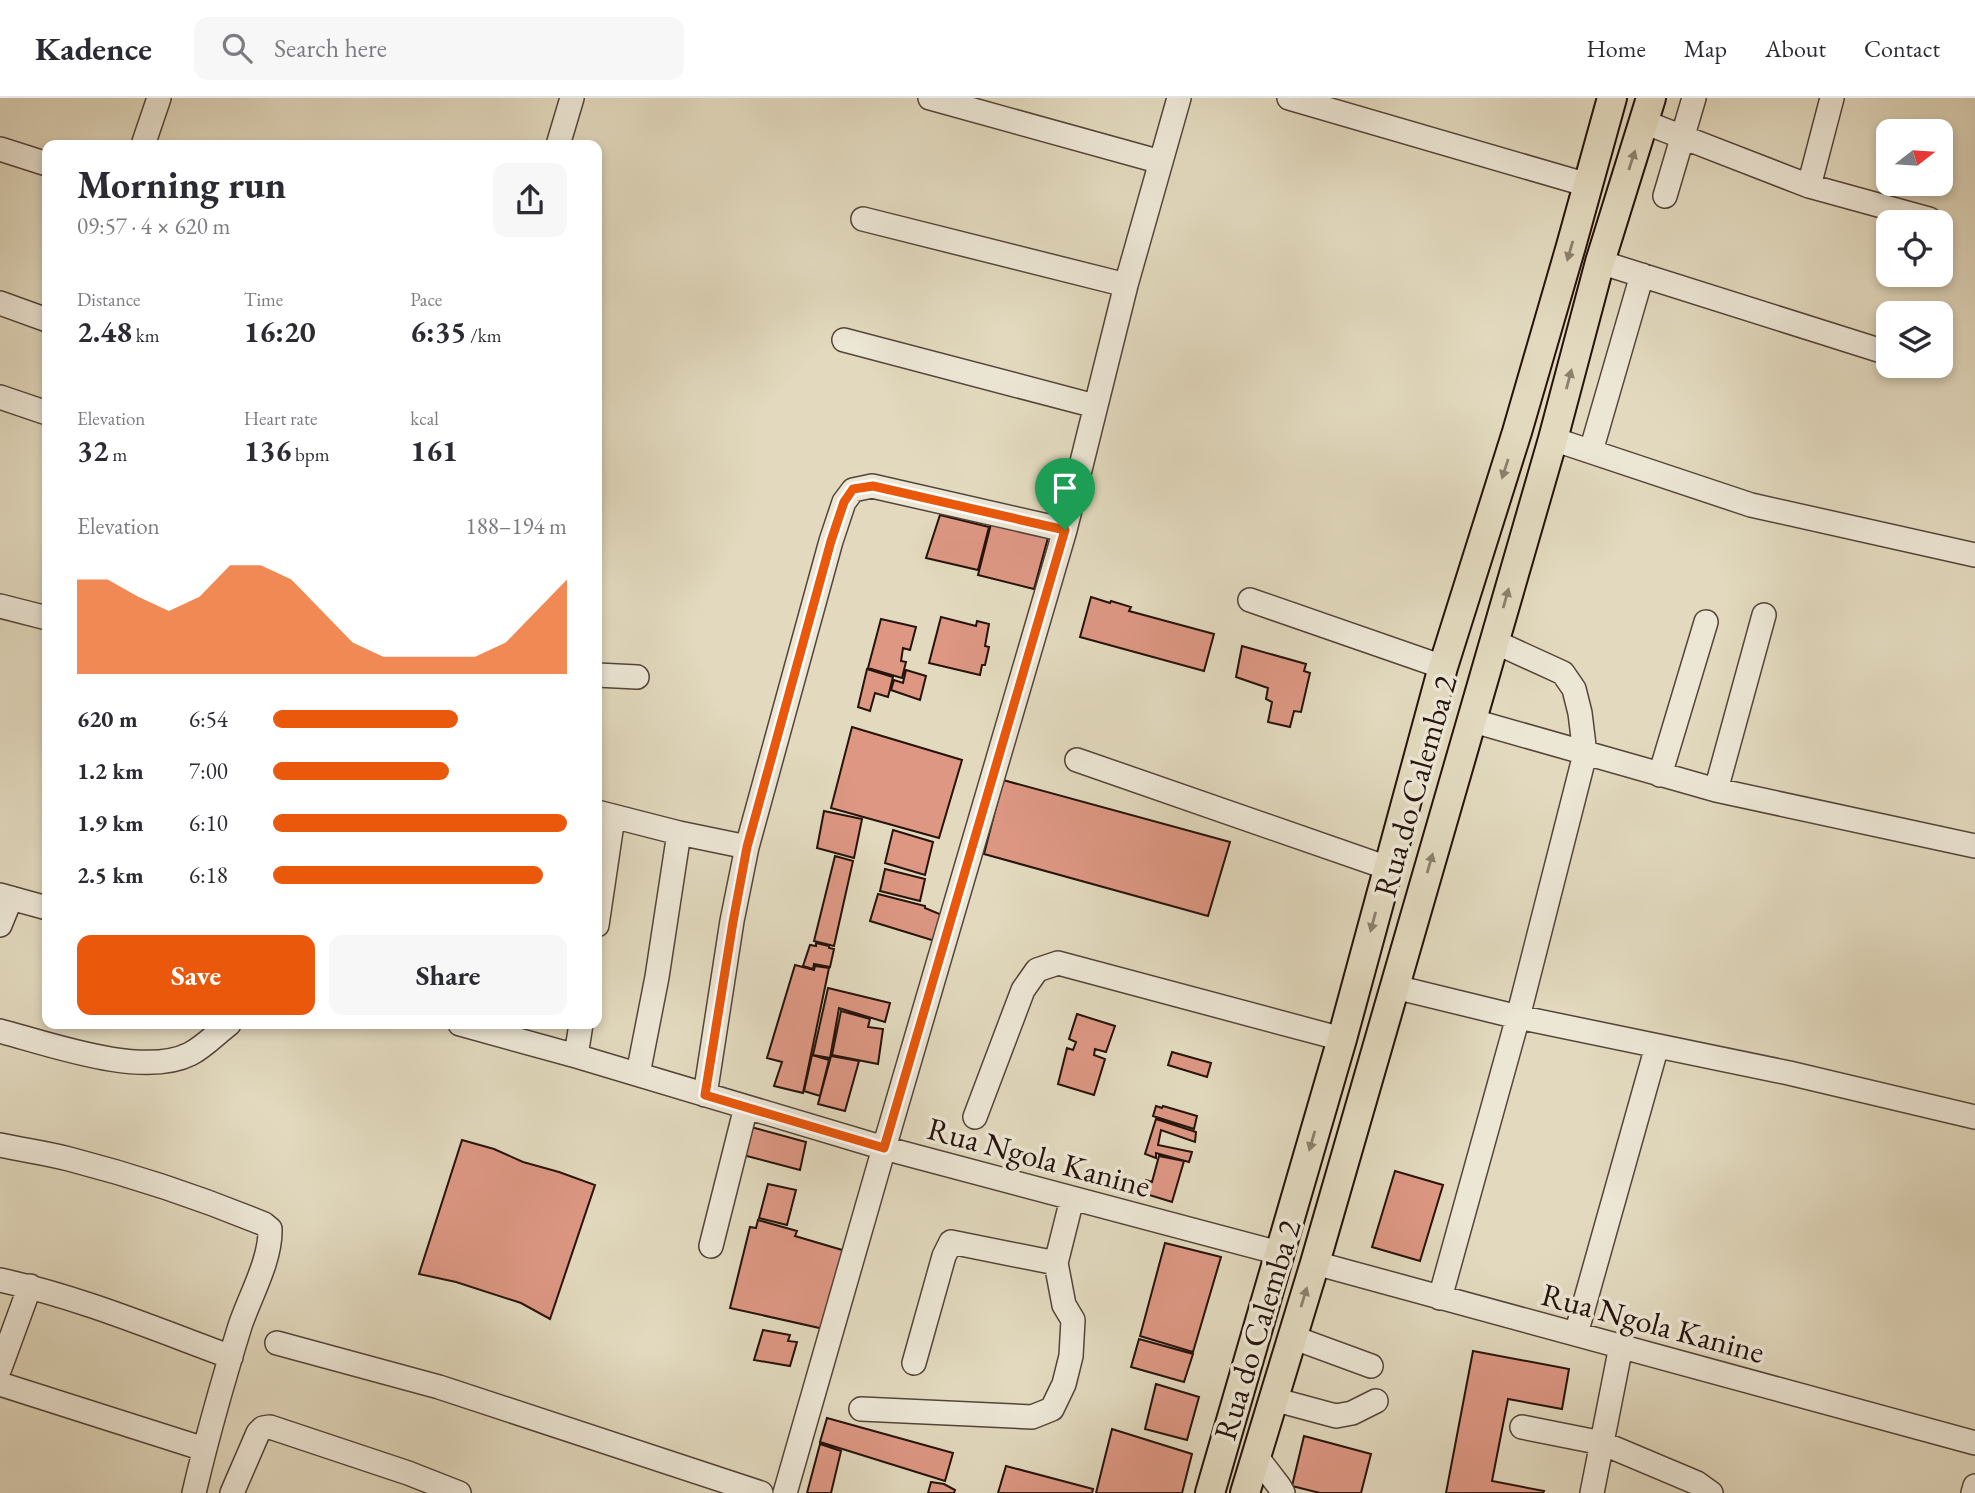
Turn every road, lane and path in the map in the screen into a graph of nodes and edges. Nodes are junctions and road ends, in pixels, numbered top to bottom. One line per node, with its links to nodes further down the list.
1 (159, 98): 11 (street)
2 (572, 98): 12 (street)
3 (930, 98): 15 (street)
4 (1179, 98): 15 (street)
5 (1289, 98): 16 (street)
6 (1612, 98): 16 (main road, Rua do Calemba 2)
7 (1694, 98): 10 (street)
8 (1832, 98): 17 (street)
9 (1648, 110): 10 (street); 21 (main road, Rua do Calemba 2, one-way to 9)
10 (1682, 137): 17 (street); 18 (street)
11 (145, 140)
12 (559, 140)
13 (0, 149): 14 (street)
14 (42, 162)
15 (1161, 162): 23 (street)
16 (1588, 185): 41 (main road, Rua do Calemba 2, one-way to 41)
17 (1809, 186): 19 (street)
18 (1665, 196)
19 (1896, 210)
20 (863, 219): 23 (street)
21 (1600, 262): 22 (street); 31 (main road, Rua do Calemba 2, one-way to 21)
22 (1642, 275): 27 (street); 32 (street)
23 (1126, 285): 29 (street)
24 (0, 303): 25 (street)
25 (42, 318)
26 (844, 340): 29 (street)
27 (1876, 349)
28 (0, 397): 30 (street)
29 (1095, 406): 33 (street)
30 (42, 408)
31 (1553, 439): 32 (street); 40 (main road, Rua do Calemba 2, one-way to 31)
32 (1591, 452): 34 (street)
33 (1065, 530): 52 (street); 73 (street)
34 (1975, 555)
35 (1250, 600): 41 (street)
36 (0, 606): 38 (street)
37 (1764, 615): 48 (street)
38 (42, 617)
39 (1706, 622): 47 (street)
40 (1493, 641): 44 (main road, Rua do Calemba 2); 45 (street)
41 (1443, 667): 54 (main road, Rua do Calemba 2)
42 (602, 676): 43 (street)
43 (637, 677)
44 (1470, 720): 45 (street); 58 (main road, Rua do Calemba 2, one-way to 44)
45 (1585, 754): 47 (street); 59 (street)
46 (1077, 760): 54 (street)
47 (1660, 775): 48 (street)
48 (1716, 790): 51 (street)
49 (605, 814): 50 (street); 53 (street)
50 (679, 833): 52 (street); 67 (street)
51 (1975, 846)
52 (747, 847): 68 (street)
53 (602, 856)
54 (1388, 868): 64 (main road, Rua do Calemba 2, one-way to 64)
55 (6, 897): 56 (street); 57 (street)
56 (42, 907)
57 (0, 925)
58 (1395, 987): 59 (street); 78 (main road, Rua do Calemba 2)
59 (1518, 1017): 65 (street); 81 (street)
60 (223, 1029): 62 (street)
61 (580, 1029): 66 (street)
62 (0, 1031)
63 (512, 1031): 66 (street, Rua Ngola Kanine)
64 (1342, 1039): 70 (street); 76 (main road, Rua do Calemba 2, one-way to 76)
65 (1657, 1046): 71 (street); 82 (street)
66 (576, 1056): 67 (street, Rua Ngola Kanine)
67 (638, 1074): 68 (street, Rua Ngola Kanine)
68 (705, 1095): 69 (street, Rua Ngola Kanine)
69 (746, 1107): 73 (street, Rua Ngola Kanine); 75 (street)
70 (975, 1117)
71 (1975, 1117)
72 (0, 1145): 86 (street)
73 (884, 1148): 74 (street, Rua Ngola Kanine); 104 (street)
74 (1072, 1199): 76 (street, Rua Ngola Kanine); 77 (street)
75 (710, 1246)
76 (1279, 1253): 105 (main road, Rua do Calemba 2)
77 (1056, 1263): 87 (street); 93 (street)
78 (1315, 1263): 81 (street, Rua Ngola Kanine); 83 (main road, Rua do Calemba 2, one-way to 78)
79 (0, 1280): 80 (street)
80 (30, 1286): 86 (street); 89 (street)
81 (1440, 1298): 82 (street, Rua Ngola Kanine)
82 (1576, 1334): 85 (street, Rua Ngola Kanine)
83 (1292, 1338): 88 (street); 91 (main road, Rua do Calemba 2)
84 (277, 1343): 103 (street)
85 (1621, 1346): 95 (street); 96 (street, Rua Ngola Kanine)
86 (231, 1357): 97 (street)
87 (914, 1363)
88 (1371, 1366)
89 (0, 1368)
90 (0, 1384): 97 (street)
91 (1273, 1399): 92 (street); 98 (main road, Rua do Calemba 2)
92 (1376, 1401)
93 (861, 1409)
94 (1522, 1427): 95 (street)
95 (1602, 1443): 108 (street); 109 (street)
96 (1975, 1443)
97 (204, 1449): 100 (street)
98 (1256, 1456): 106 (main road, Rua do Calemba 2); 107 (street)
99 (1975, 1486): 110 (street)
100 (194, 1493)
101 (232, 1493): 102 (street)
102 (459, 1493)
103 (761, 1493)
104 (785, 1493)
105 (1210, 1493)
106 (1245, 1493)
107 (1283, 1493)
108 (1592, 1493)
109 (1712, 1493)
110 (1973, 1493)

